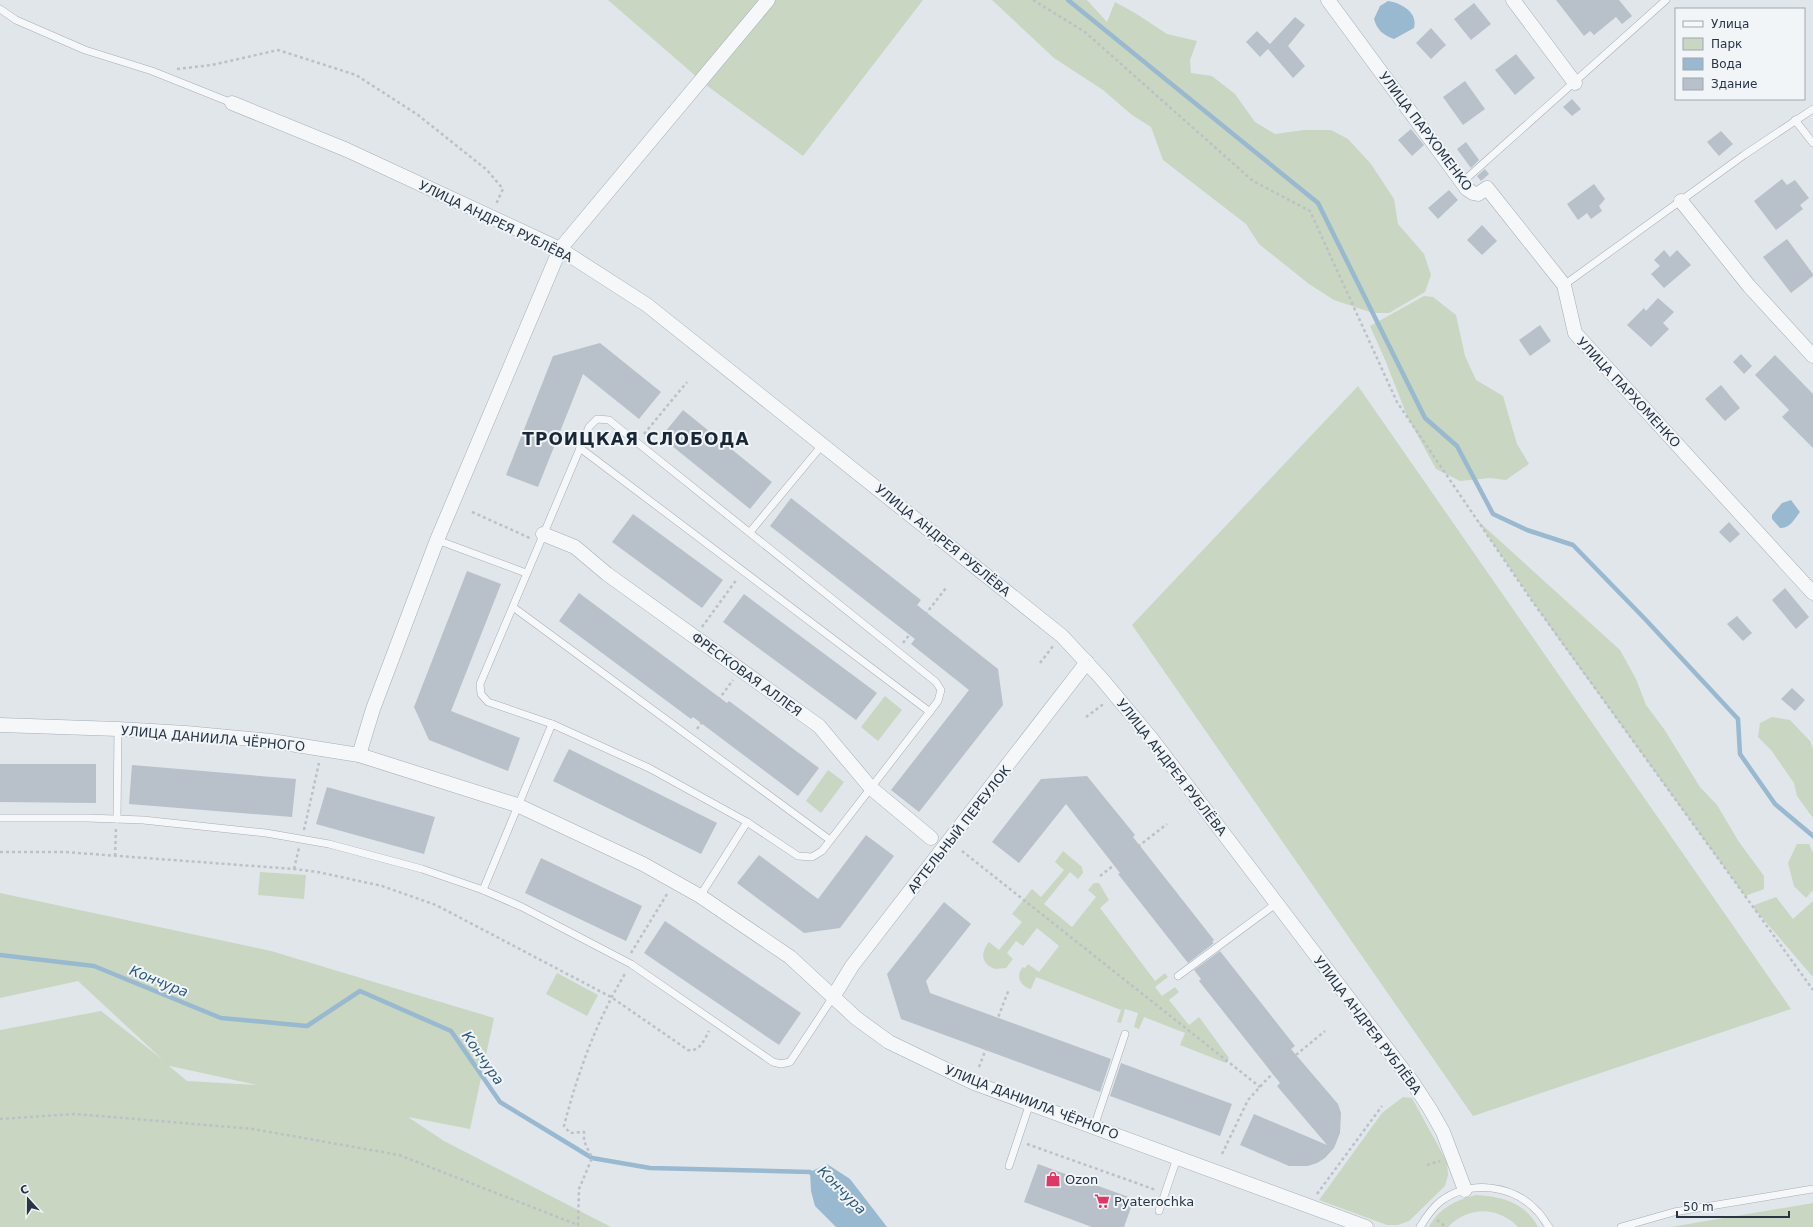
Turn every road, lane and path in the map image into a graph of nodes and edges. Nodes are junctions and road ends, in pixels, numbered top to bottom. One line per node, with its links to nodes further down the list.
1 (768, 0): 16 (street)
2 (1033, 0): 68 (path)
3 (1328, 0): 13 (street, УЛИЦА ПАРХОМЕНКО)
4 (1513, 0): 8 (street)
5 (1666, 0): 8 (lane)
6 (0, 9): 7 (lane)
7 (152, 71): 9 (lane); 15 (path)
8 (1575, 83): 13 (lane)
9 (232, 103): 15 (street, УЛИЦА АНДРЕЯ РУБЛЁВА)
10 (1813, 109): 11 (lane)
11 (1795, 120): 12 (lane); 14 (lane)
12 (1813, 143)
13 (1467, 189): 17 (street, УЛИЦА ПАРХОМЕНКО)
14 (1681, 201): 17 (lane); 18 (street)
15 (491, 217): 16 (street, УЛИЦА АНДРЕЯ РУБЛЁВА)
16 (560, 248): 21 (street, УЛИЦА АНДРЕЯ РУБЛЁВА); 26 (street)
17 (1564, 285): 30 (street, УЛИЦА ПАРХОМЕНКО)
18 (1813, 356)
19 (687, 382): 20 (path)
20 (637, 442): 22 (lane); 24 (lane)
21 (823, 444): 24 (lane); 35 (street, УЛИЦА АНДРЕЯ РУБЛЁВА)
22 (580, 448): 25 (lane); 27 (lane)
23 (472, 512): 25 (path)
24 (750, 532): 34 (lane)
25 (542, 538): 28 (lane); 32 (street, ФРЕСКОВАЯ АЛЛЕЯ)
26 (437, 540): 28 (lane); 45 (street)
27 (743, 571): 32 (path); 39 (lane)
28 (526, 573): 31 (lane)
29 (946, 588): 34 (path)
30 (1813, 593)
31 (513, 607): 41 (lane); 44 (lane)
32 (694, 637): 37 (street, ФРЕСКОВАЯ АЛЛЕЯ)
33 (1057, 642): 36 (path)
34 (897, 650): 39 (lane)
35 (1087, 662): 64 (street, УЛИЦА АНДРЕЯ РУБЛЁВА); 70 (street, АРТЕЛЬНЫЙ ПЕРЕУЛОК)
36 (1040, 663)
37 (741, 670): 44 (path); 47 (street, ФРЕСКОВАЯ АЛЛЕЯ)
38 (1108, 700): 40 (path)
39 (930, 712): 47 (lane)
40 (1086, 717)
41 (552, 724): 48 (lane); 51 (lane)
42 (0, 725): 43 (street, УЛИЦА ДАНИИЛА ЧЁРНОГО)
43 (118, 729): 45 (street, УЛИЦА ДАНИИЛА ЧЁРНОГО); 50 (lane)
44 (690, 737): 55 (lane)
45 (359, 755): 48 (street, УЛИЦА ДАНИИЛА ЧЁРНОГО)
46 (319, 763): 54 (path)
47 (871, 788): 53 (street, ФРЕСКОВАЯ АЛЛЕЯ); 55 (lane)
48 (516, 805): 61 (lane); 63 (street, УЛИЦА ДАНИИЛА ЧЁРНОГО)
49 (0, 818): 50 (lane)
50 (117, 819): 54 (lane); 58 (path)
51 (747, 822): 55 (lane); 63 (lane)
52 (1167, 824): 60 (path)
53 (931, 838)
54 (302, 839): 59 (path); 61 (lane)
55 (830, 840)
56 (962, 850): 75 (path)
57 (0, 852): 58 (path)
58 (115, 856): 59 (path)
59 (294, 869): 69 (path)
60 (1100, 876)
61 (483, 890): 65 (lane)
62 (667, 893): 65 (path)
63 (700, 896): 70 (street, УЛИЦА ДАНИИЛА ЧЁРНОГО)
64 (1277, 903): 66 (lane); 87 (street, УЛИЦА АНДРЕЯ РУБЛЁВА)
65 (628, 963): 69 (path); 71 (lane)
66 (1178, 976)
67 (1009, 989): 74 (path)
68 (1813, 990)
69 (611, 996): 71 (path); 91 (path)
70 (832, 997): 71 (lane); 76 (street, УЛИЦА ДАНИИЛА ЧЁРНОГО)
71 (715, 1022)
72 (1325, 1032): 75 (path)
73 (1125, 1034): 79 (lane)
74 (979, 1067)
75 (1260, 1087): 81 (path)
76 (1030, 1104): 79 (street, УЛИЦА ДАНИИЛА ЧЁРНОГО); 80 (lane)
77 (1382, 1106): 88 (path)
78 (0, 1119): 91 (path)
79 (1094, 1127): 82 (street, УЛИЦА ДАНИИЛА ЧЁРНОГО)
80 (1018, 1140): 85 (lane); 89 (path)
81 (1222, 1154)
82 (1177, 1158): 89 (lane); 92 (street, УЛИЦА ДАНИИЛА ЧЁРНОГО)
83 (1446, 1158): 84 (path)
84 (1427, 1165)
85 (1009, 1166)
86 (1813, 1189): 95 (lane)
87 (1465, 1190): 93 (lane); 94 (lane)
88 (1318, 1192)
89 (1165, 1194): 90 (lane)
90 (1159, 1211)
91 (579, 1226)
92 (1366, 1227)
93 (1420, 1227)
94 (1549, 1227)
95 (1621, 1227)

